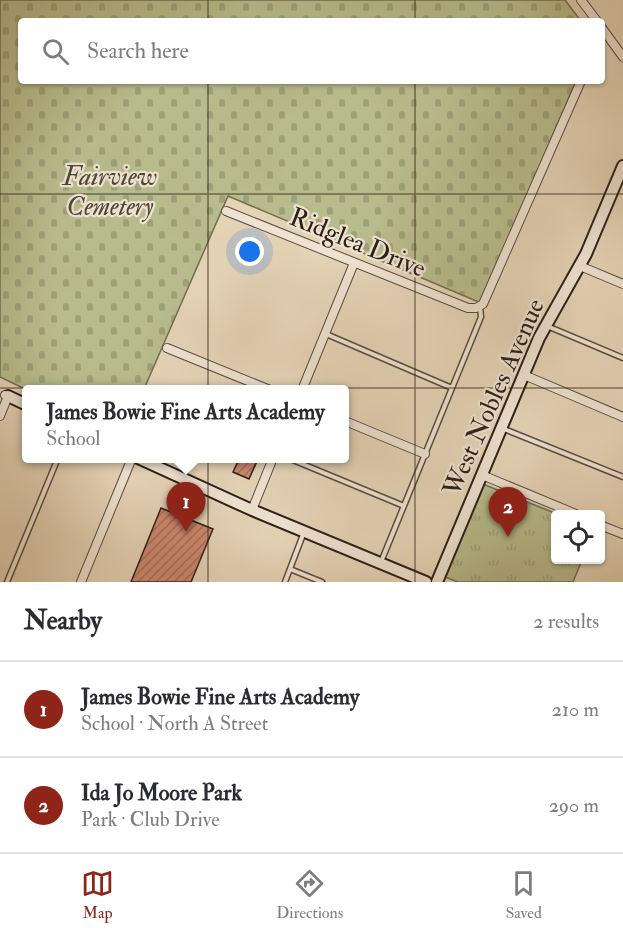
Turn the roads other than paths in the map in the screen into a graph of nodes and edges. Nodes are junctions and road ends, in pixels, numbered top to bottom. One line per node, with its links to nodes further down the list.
1 (583, 3): 2 (street)
2 (595, 18)
3 (605, 34): 4 (street)
4 (623, 57)
5 (580, 84): 11 (street)
6 (623, 166): 9 (street, West Nobles Avenue)
7 (226, 211): 8 (street, Ridglea Drive)
8 (354, 263): 11 (street, Ridglea Drive); 13 (street)
9 (580, 266): 10 (street); 12 (street, West Nobles Avenue)
10 (623, 284)
11 (478, 307): 19 (lane)
12 (546, 326): 15 (lane); 16 (street, West Nobles Avenue)
13 (325, 334): 18 (street); 19 (lane)
14 (167, 348): 17 (street)
15 (623, 358)
16 (524, 375): 23 (street); 25 (street, West Nobles Avenue)
17 (258, 385)
18 (304, 385)
19 (452, 388): 26 (lane)
20 (4, 395): 21 (street); 22 (street)
21 (22, 403)
22 (0, 416)
23 (623, 417)
24 (349, 423): 26 (street)
25 (502, 428): 32 (street, West Nobles Avenue); 33 (lane)
26 (425, 454): 34 (lane)
27 (56, 463): 42 (lane)
28 (130, 463): 43 (street)
29 (147, 463): 35 (street)
30 (271, 463): 35 (street)
31 (298, 463): 34 (lane)
32 (482, 475): 36 (street); 47 (street, West Nobles Avenue)
33 (623, 477)
34 (404, 506): 40 (lane)
35 (252, 510): 38 (street)
36 (566, 510)
37 (605, 527): 39 (street)
38 (304, 531): 40 (street); 41 (lane)
39 (623, 534)
40 (381, 563): 46 (street)
41 (290, 568): 44 (lane); 45 (lane)
42 (7, 582)
43 (81, 582)
44 (285, 582)
45 (322, 582)
46 (426, 582)
47 (436, 582)

